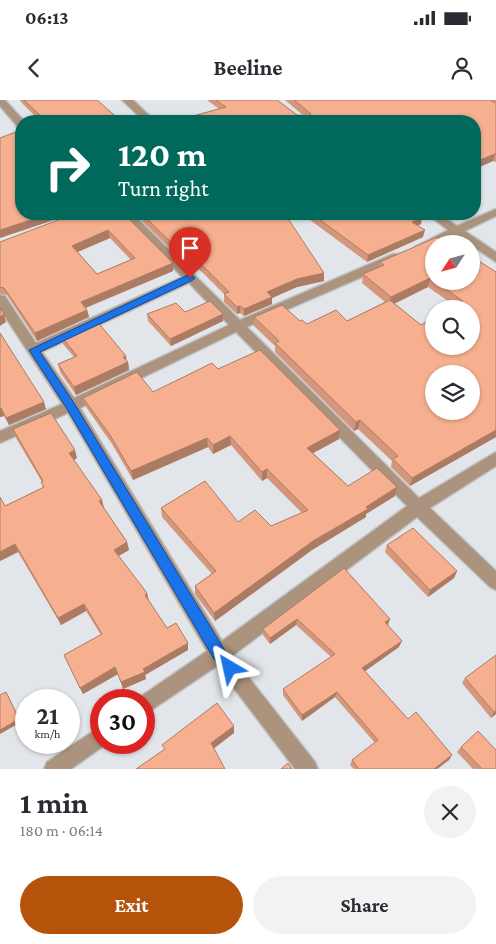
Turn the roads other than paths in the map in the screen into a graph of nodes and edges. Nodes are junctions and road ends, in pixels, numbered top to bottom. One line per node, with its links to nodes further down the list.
1 (0, 100): 4 (street)
2 (127, 100): 3 (street)
3 (143, 115)
4 (15, 117)
5 (496, 212): 6 (street)
6 (481, 219)
7 (133, 220): 12 (street)
8 (441, 220): 10 (street)
9 (480, 220): 10 (street)
10 (457, 231): 11 (street); 14 (street)
11 (496, 258)
12 (190, 278): 14 (street); 15 (street)
13 (0, 299): 15 (street)
14 (238, 326): 16 (street); 19 (street)
15 (34, 350): 16 (street)
16 (70, 406): 17 (street); 21 (street)
17 (0, 437)
18 (496, 458): 19 (street)
19 (418, 507): 20 (street); 21 (street)
20 (496, 582)
21 (219, 654): 22 (street); 25 (street)
22 (155, 698)
23 (90, 744): 24 (street)
24 (54, 769)
25 (308, 769)

